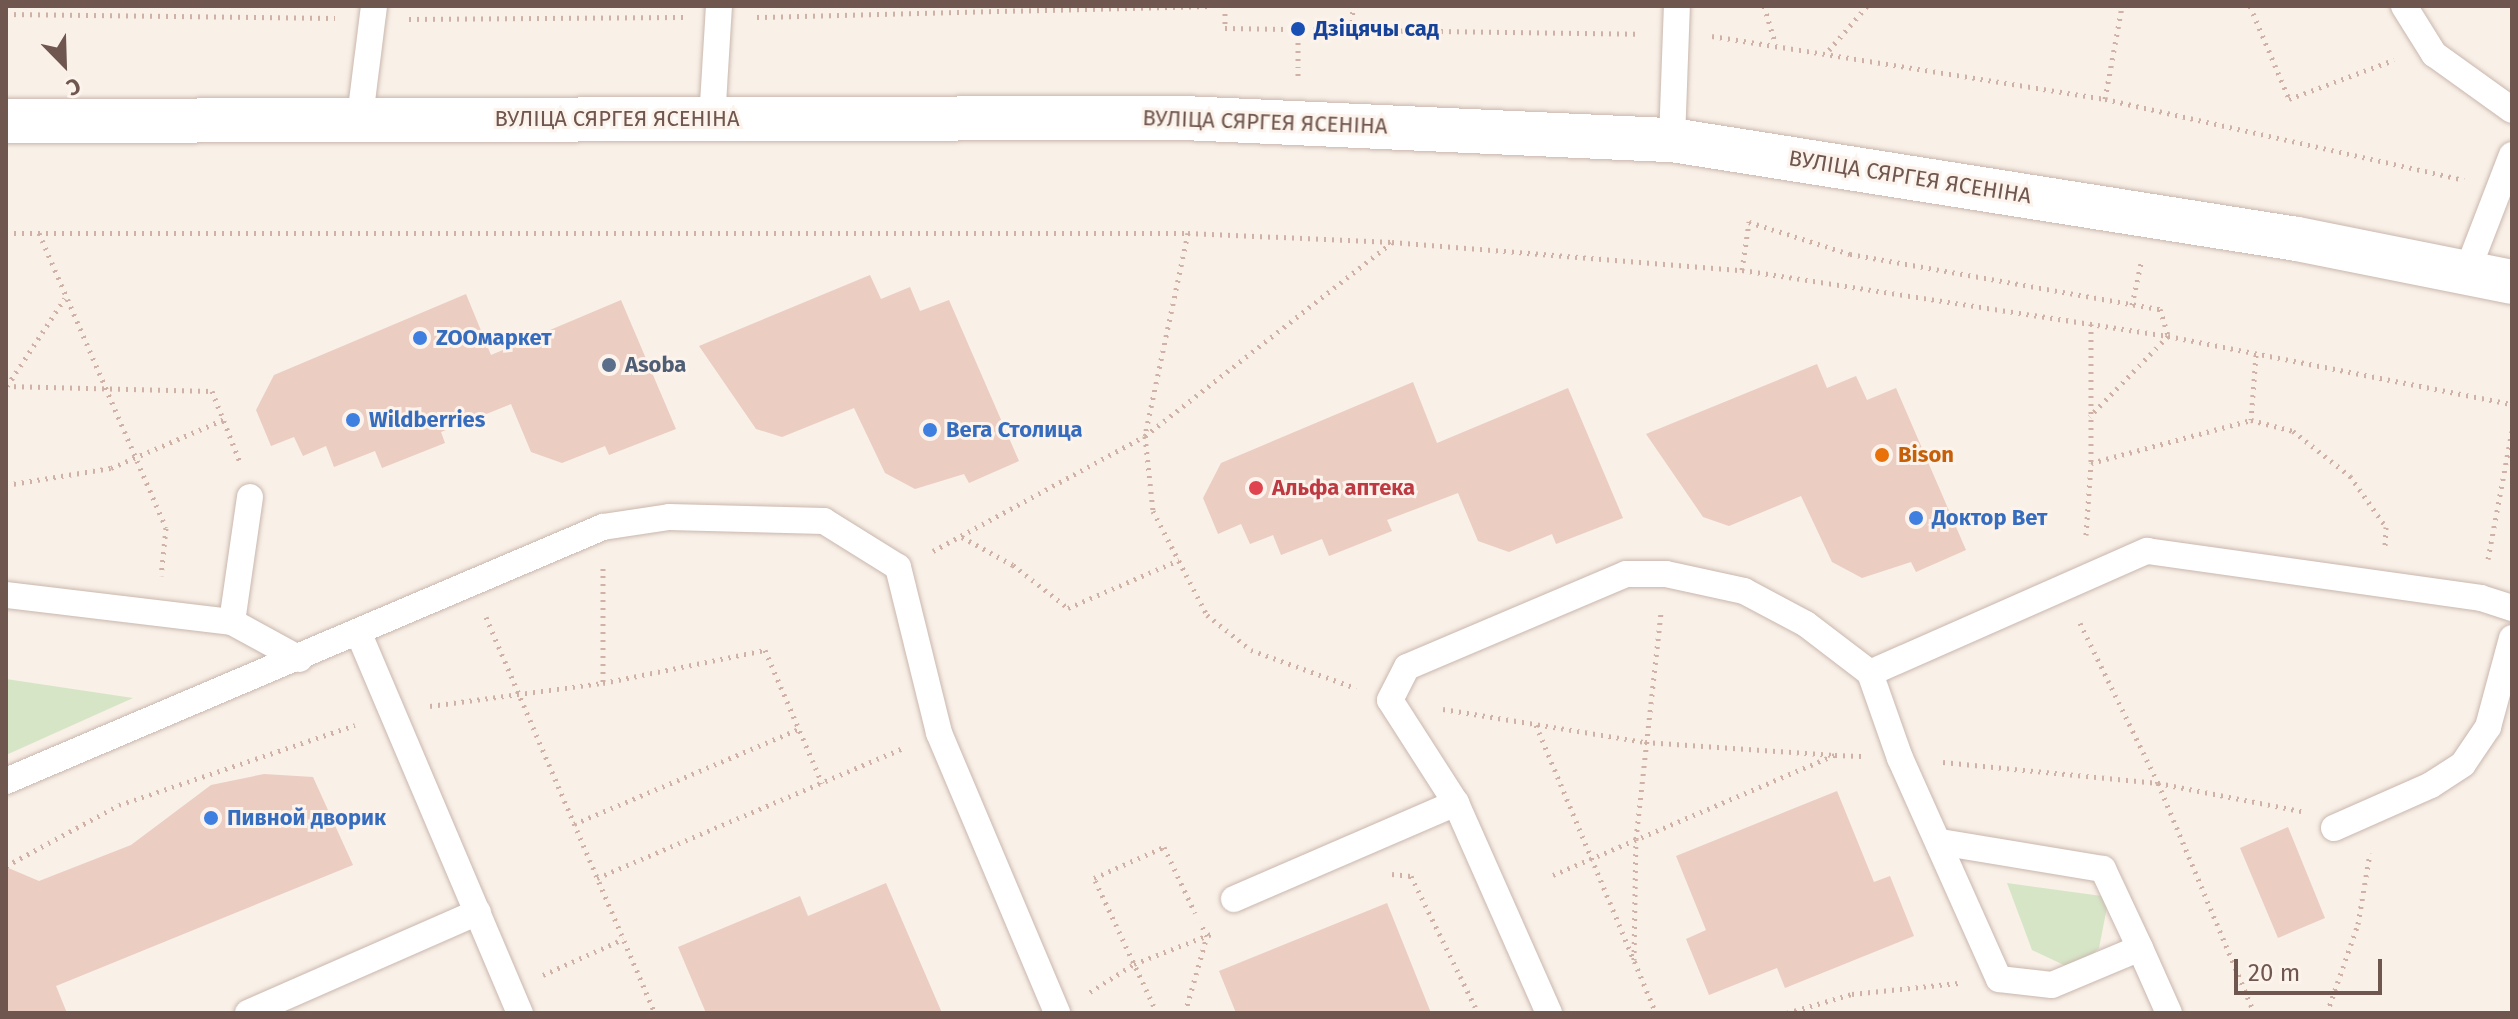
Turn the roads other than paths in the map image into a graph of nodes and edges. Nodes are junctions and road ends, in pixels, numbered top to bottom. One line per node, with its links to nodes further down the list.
1 (1677, 6): 9 (lane)
2 (2404, 6): 5 (lane)
3 (372, 12): 6 (lane)
4 (718, 12): 7 (lane)
5 (2512, 110)
6 (360, 117): 7 (main road, ВУЛІЦА СЯРГЕЯ ЯСЕНІНА); 8 (main road, ВУЛІЦА СЯРГЕЯ ЯСЕНІНА)
7 (712, 120): 9 (main road, ВУЛІЦА СЯРГЕЯ ЯСЕНІНА)
8 (6, 121)
9 (1672, 140): 11 (main road, ВУЛІЦА СЯРГЕЯ ЯСЕНІНА)
10 (2512, 155): 11 (lane)
11 (2468, 269): 12 (main road, ВУЛІЦА СЯРГЕЯ ЯСЕНІНА)
12 (2512, 282)
13 (250, 497): 16 (lane)
14 (6, 595): 16 (lane)
15 (2512, 608): 20 (lane)
16 (232, 622): 19 (lane)
17 (359, 634): 19 (lane); 26 (lane); 30 (lane)
18 (2512, 638): 23 (lane)
19 (300, 659): 21 (lane)
20 (1870, 673): 22 (lane); 24 (lane)
21 (6, 781)
22 (1456, 803): 25 (lane); 31 (lane)
23 (2334, 828)
24 (1940, 842): 27 (lane); 27 (lane)
25 (1234, 899)
26 (478, 912): 28 (lane); 29 (lane)
27 (2140, 948): 32 (lane)
28 (515, 1001)
29 (248, 1013)
30 (1057, 1013)
31 (1549, 1013)
32 (2169, 1013)

